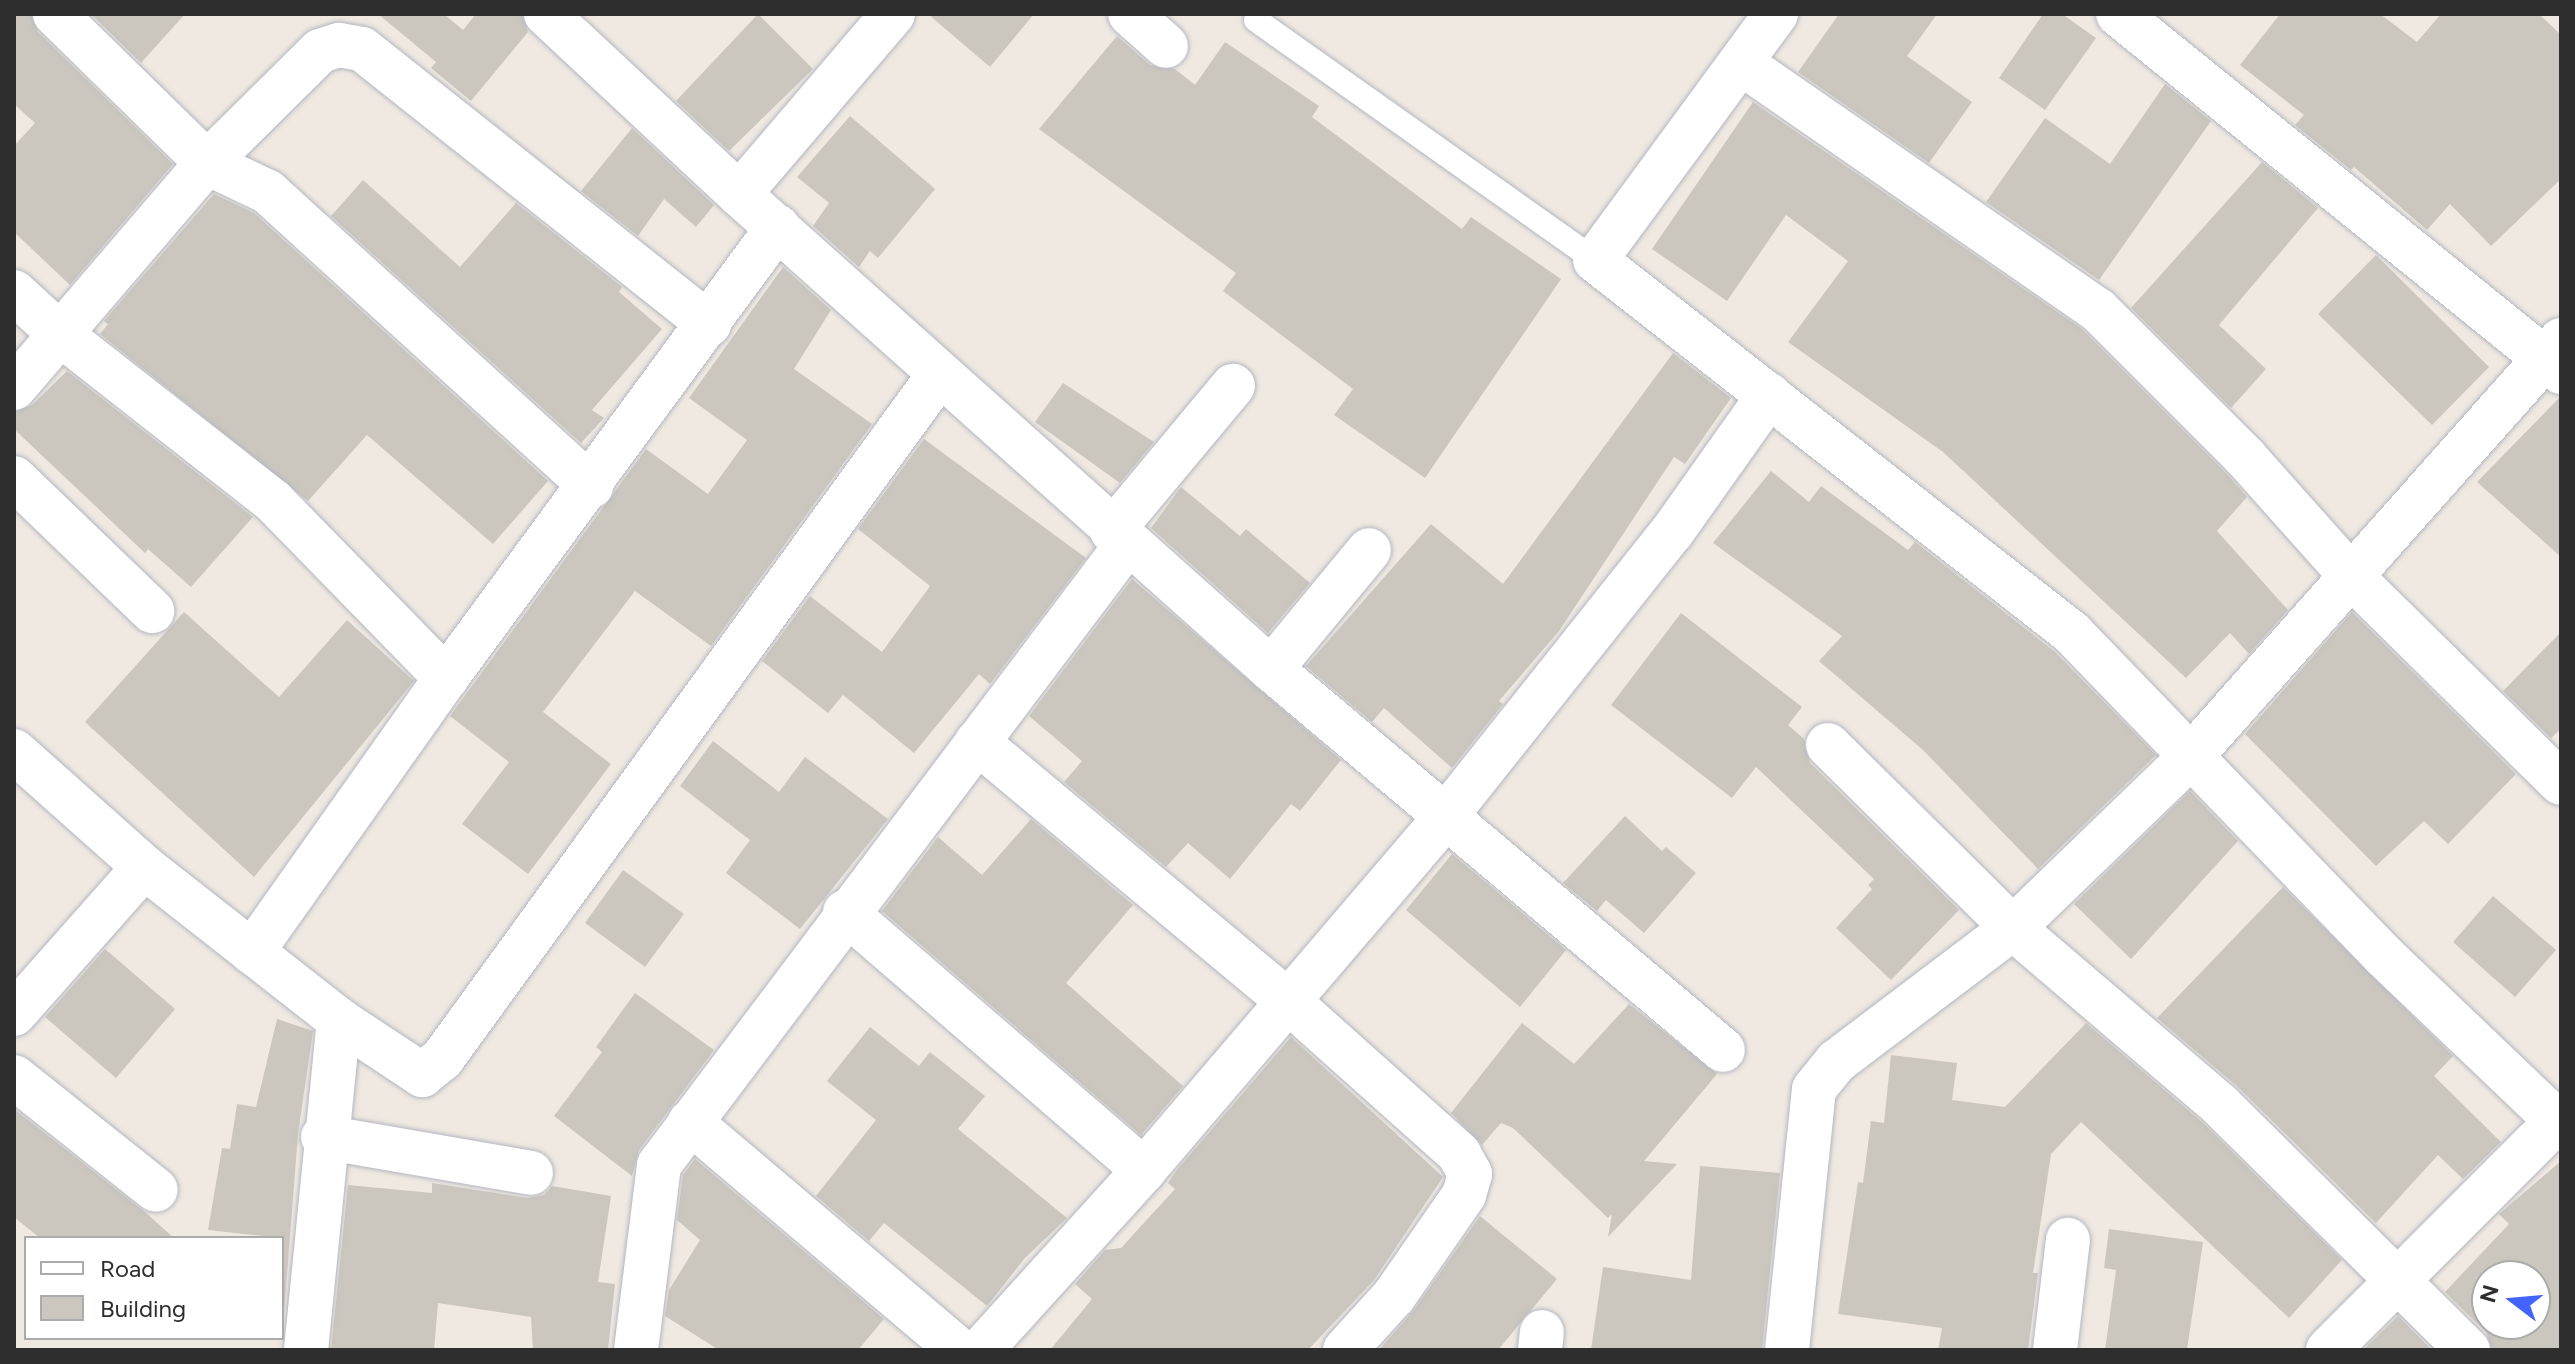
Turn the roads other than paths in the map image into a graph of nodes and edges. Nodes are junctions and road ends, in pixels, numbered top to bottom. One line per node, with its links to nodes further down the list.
1 (55, 14): 10 (street)
2 (546, 14): 11 (street)
3 (893, 14): 11 (street)
4 (1130, 14): 8 (street)
5 (1776, 14): 9 (street)
6 (2118, 14): 17 (street)
7 (1256, 20): 13 (lane)
8 (1166, 46)
9 (1741, 63): 13 (street); 26 (street)
10 (207, 163): 15 (street); 16 (street); 23 (street)
11 (739, 194): 12 (street)
12 (778, 227): 15 (street); 18 (street)
13 (1595, 260): 21 (street)
14 (14, 292): 16 (street)
15 (709, 324): 23 (street)
16 (60, 334): 20 (street); 29 (street)
17 (2555, 356): 26 (street)
18 (939, 375): 24 (street); 42 (street)
19 (1233, 386): 24 (street)
20 (14, 388)
21 (1769, 395): 33 (street); 35 (street)
22 (14, 478): 27 (street)
23 (591, 486): 29 (street)
24 (1120, 537): 28 (street); 30 (street)
25 (1369, 550): 28 (street)
26 (2350, 575): 33 (street); 34 (street)
27 (152, 611)
28 (1271, 669): 35 (street)
29 (446, 678): 39 (street)
30 (977, 742): 37 (street); 40 (street)
31 (1828, 745): 38 (street)
32 (14, 751): 36 (street)
33 (2193, 754): 38 (street); 46 (street)
34 (2561, 783)
35 (1445, 817): 40 (street); 43 (street)
36 (144, 867): 39 (street); 41 (street)
37 (845, 912): 45 (street); 48 (street)
38 (2013, 928): 52 (street); 58 (street)
39 (252, 952): 42 (street)
40 (1287, 1000): 48 (street); 57 (street)
41 (14, 1014)
42 (339, 1020): 47 (street)
43 (1723, 1050)
44 (14, 1077): 50 (street)
45 (690, 1122): 54 (street); 55 (street)
46 (2559, 1123): 52 (street)
47 (323, 1137): 49 (street); 53 (street)
48 (1144, 1170): 56 (street)
49 (531, 1173)
50 (156, 1190)
51 (2068, 1240): 59 (street)
52 (2394, 1279): 60 (street); 61 (street)
53 (306, 1350)
54 (636, 1350)
55 (959, 1350)
56 (981, 1350)
57 (1345, 1350)
58 (1787, 1350)
59 (2055, 1350)
60 (2328, 1350)
61 (2468, 1350)

